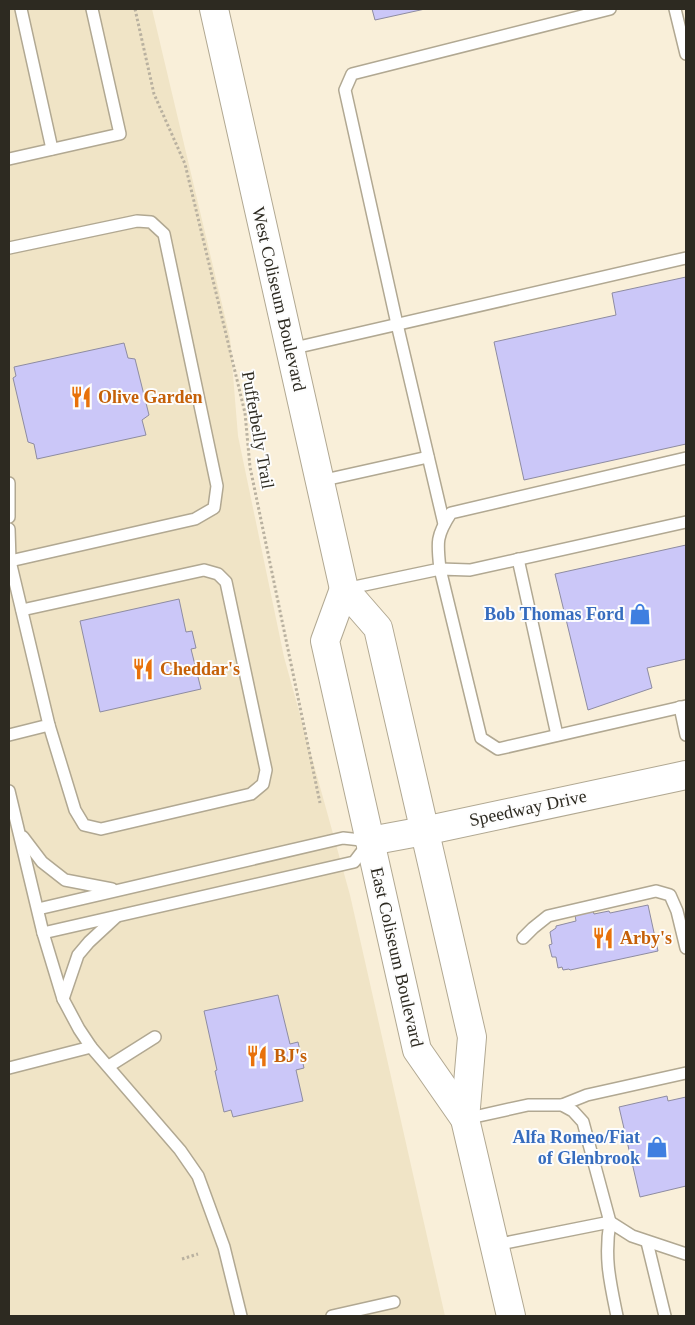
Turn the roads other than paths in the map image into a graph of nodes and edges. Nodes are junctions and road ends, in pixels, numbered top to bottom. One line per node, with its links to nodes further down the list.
1 (21, 9): 7 (lane)
2 (92, 9): 7 (lane)
3 (214, 9): 12 (main road, West Coliseum Boulevard)
4 (610, 9): 11 (lane)
5 (675, 9): 6 (lane)
6 (686, 54)
7 (52, 149): 8 (lane)
8 (9, 158)
9 (9, 248): 22 (lane)
10 (686, 258): 11 (lane)
11 (397, 324): 12 (lane); 13 (lane)
12 (290, 349): 15 (main road, West Coliseum Boulevard)
13 (428, 456): 15 (lane); 19 (lane)
14 (686, 458): 19 (lane)
15 (320, 481): 24 (main road, West Coliseum Boulevard)
16 (9, 483): 17 (lane)
17 (9, 517)
18 (686, 522): 21 (lane)
19 (444, 524): 23 (lane)
20 (9, 529): 22 (lane)
21 (518, 560): 23 (lane); 29 (lane)
22 (10, 561): 25 (lane)
23 (440, 569): 24 (lane); 29 (lane)
24 (344, 589): 34 (main road, West Coliseum Boulevard); 35 (main road)
25 (22, 610): 27 (lane); 27 (lane)
26 (683, 707): 29 (lane); 30 (lane)
27 (49, 725): 28 (lane)
28 (9, 734)
29 (558, 735)
30 (686, 735)
31 (686, 775): 34 (main road, Speedway Drive)
32 (9, 792): 33 (lane)
33 (19, 831): 36 (lane); 37 (lane)
34 (424, 831): 35 (main road, Speedway Drive); 49 (main road, East Coliseum Boulevard)
35 (370, 841): 36 (lane); 38 (lane); 49 (main road, East Coliseum Boulevard)
36 (116, 890): 37 (lane)
37 (38, 909): 39 (lane)
38 (118, 916): 39 (lane); 42 (lane)
39 (43, 933): 42 (lane)
40 (523, 938): 41 (lane)
41 (686, 948)
42 (63, 999): 44 (lane)
43 (155, 1037): 45 (lane)
44 (91, 1047): 45 (lane); 46 (lane)
45 (109, 1066): 55 (lane)
46 (9, 1068)
47 (686, 1073): 48 (lane)
48 (562, 1105): 49 (lane); 50 (lane)
49 (465, 1119): 52 (main road, East Coliseum Boulevard)
50 (610, 1222): 51 (lane); 52 (lane); 58 (lane)
51 (647, 1242): 53 (lane); 59 (lane)
52 (495, 1245): 57 (main road, East Coliseum Boulevard)
53 (686, 1254)
54 (394, 1302): 56 (lane)
55 (241, 1316)
56 (332, 1316)
57 (512, 1316)
58 (617, 1316)
59 (665, 1316)

